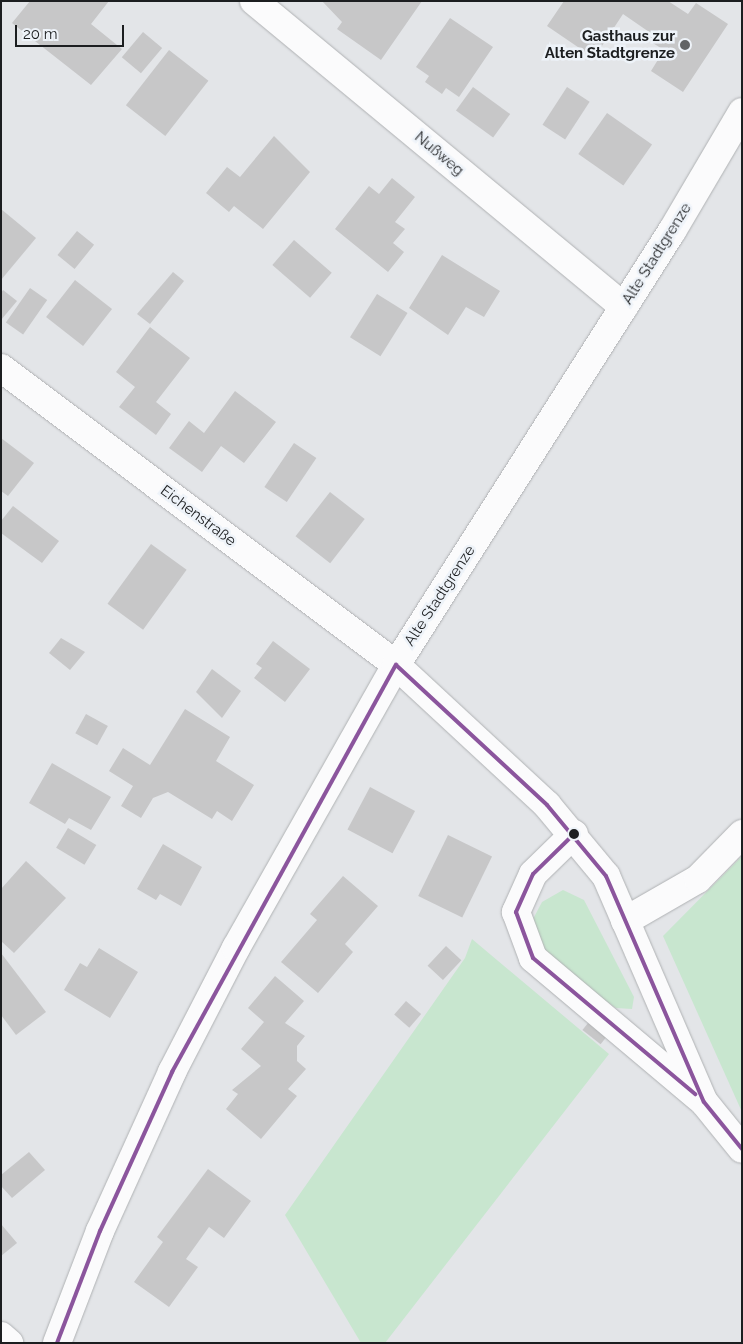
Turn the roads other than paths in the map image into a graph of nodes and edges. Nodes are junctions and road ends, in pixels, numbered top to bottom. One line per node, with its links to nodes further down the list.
1 (254, 1): 3 (street, Nußweg)
2 (742, 112): 3 (street, Alte Stadtgrenze)
3 (624, 307): 5 (street, Alte Stadtgrenze)
4 (1, 368): 5 (street, Eichenstraße)
5 (396, 665): 6 (street, Eichenstraße); 13 (street, Alte Stadtgrenze)
6 (574, 834): 8 (street, Eichenstraße); 9 (street)
7 (742, 834): 8 (street)
8 (625, 920): 9 (street, Eichenstraße)
9 (704, 1102): 10 (street)
10 (742, 1149)
11 (1, 1336): 12 (street)
12 (9, 1343)
13 (57, 1343)

